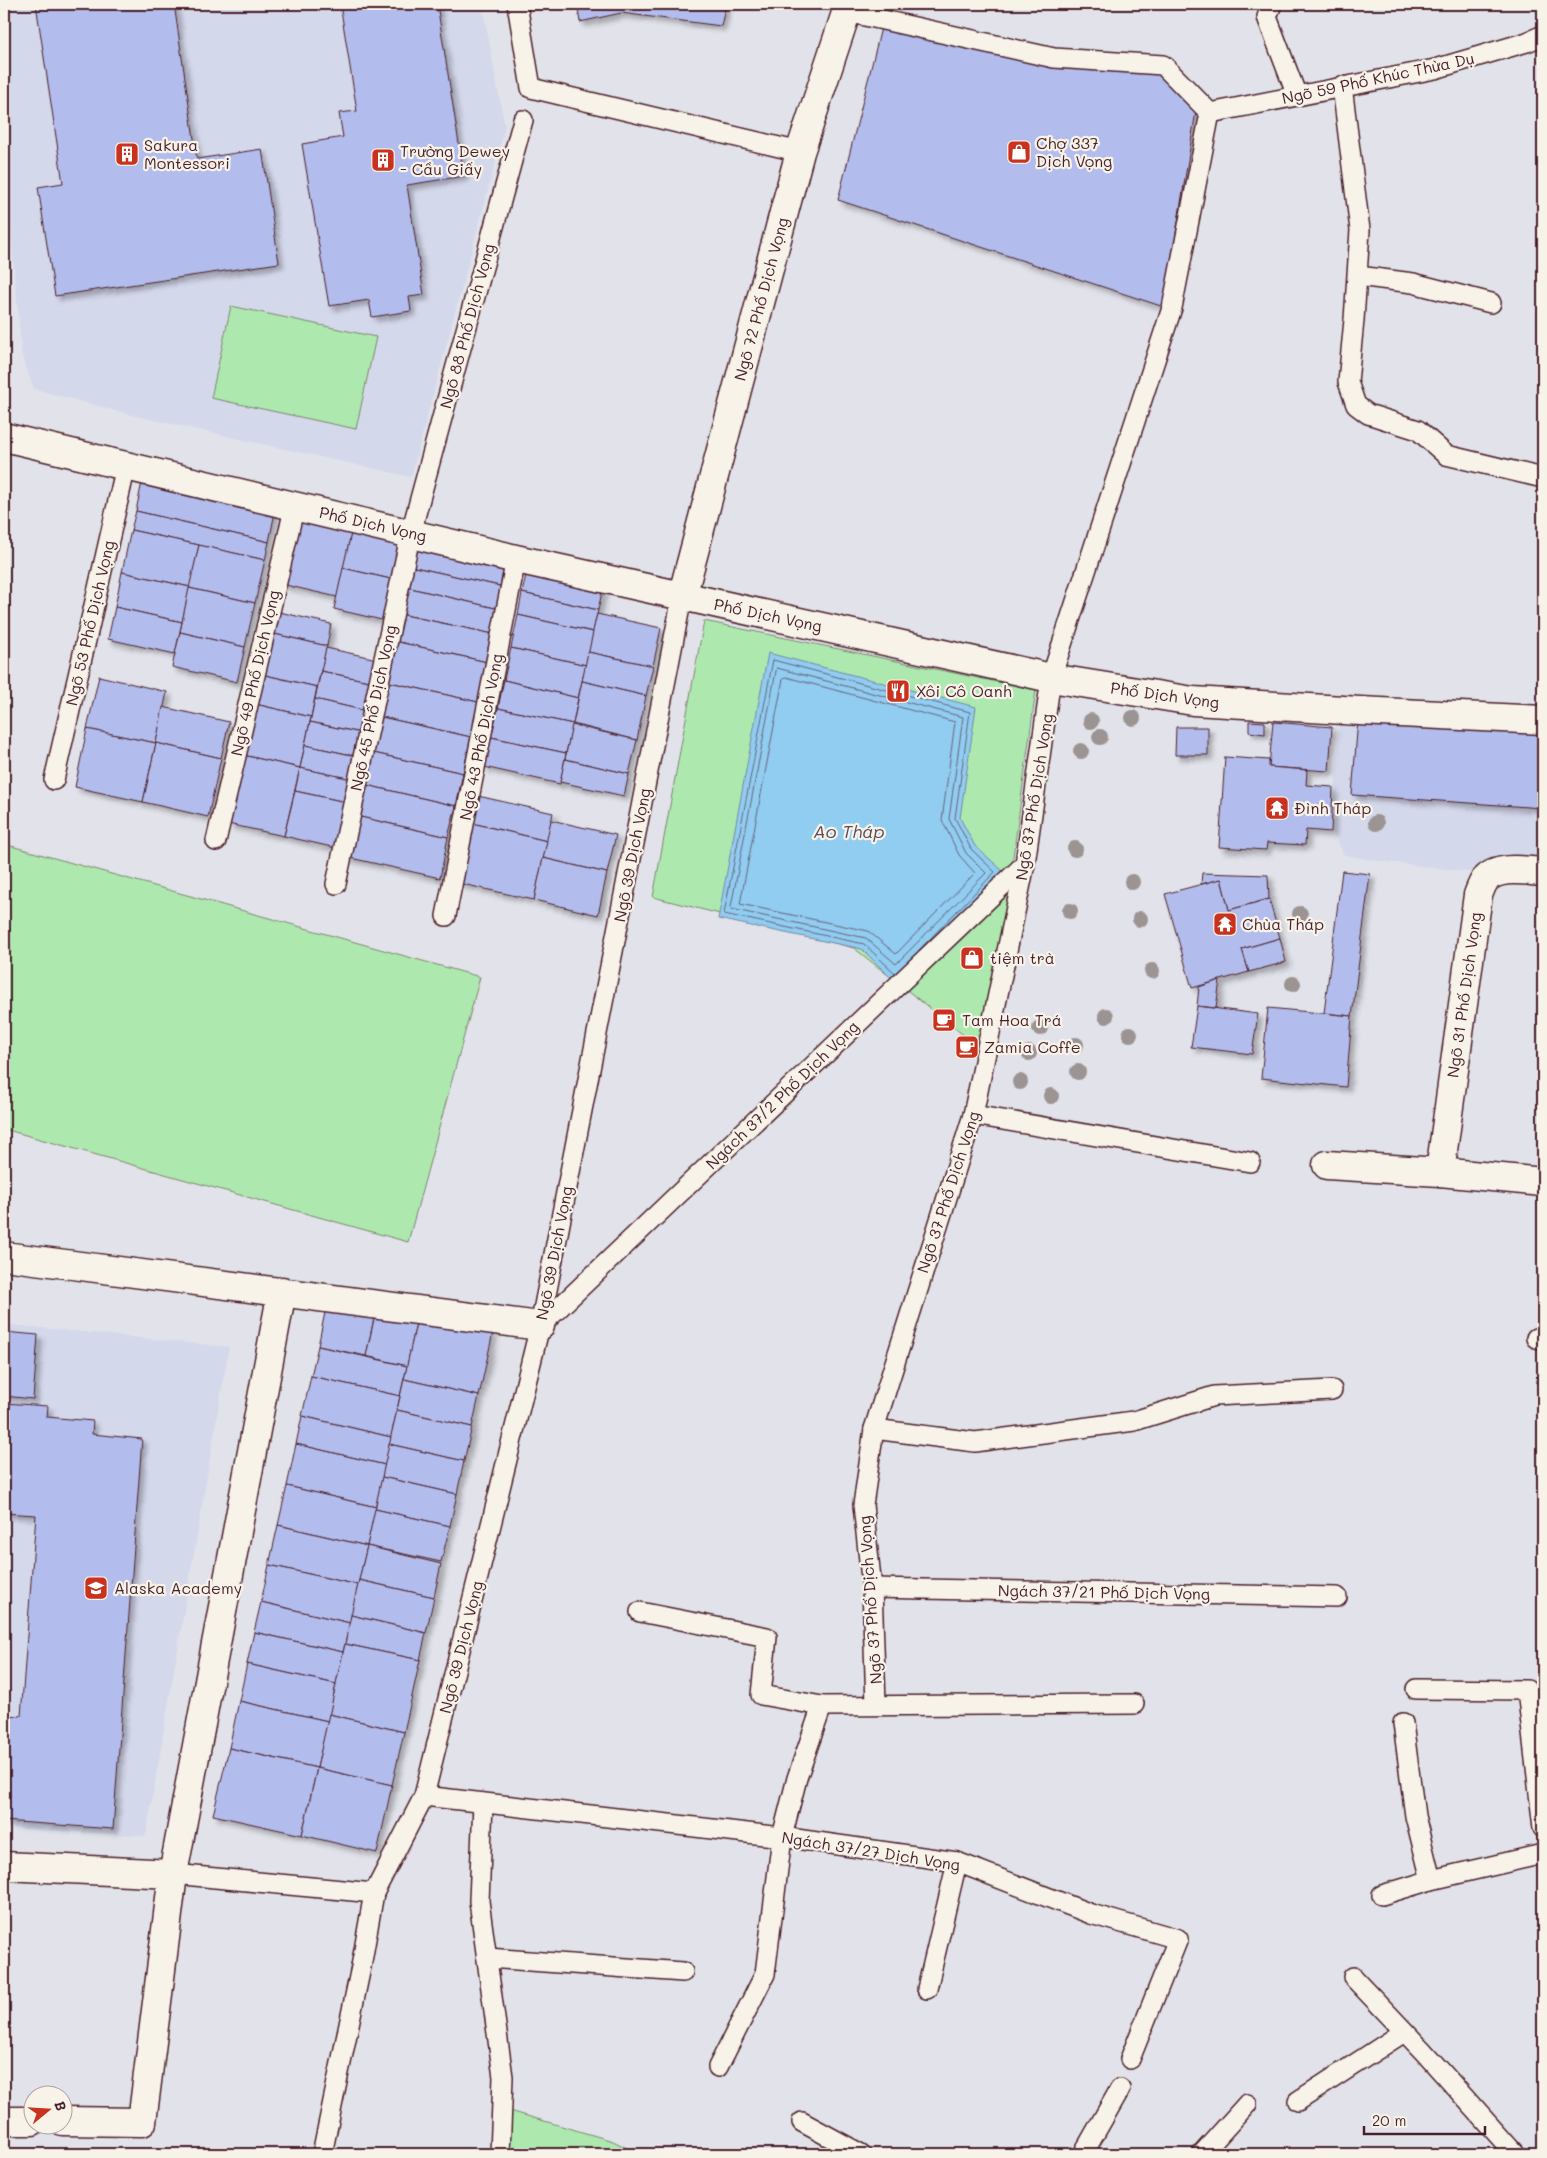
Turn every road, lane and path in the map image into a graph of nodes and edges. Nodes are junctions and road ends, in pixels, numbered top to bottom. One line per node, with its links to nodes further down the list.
1 (517, 4): 9 (lane)
2 (1272, 4): 6 (lane)
3 (848, 8): 7 (lane); 9 (street, Ngõ 72 Phố Dịch Vọng)
4 (1543, 35): 5 (lane, Ngõ 59 Phố Khúc Thừa Dụ)
5 (1342, 86): 6 (lane, Ngõ 59 Phố Khúc Thừa Dụ); 10 (lane)
6 (1297, 96): 7 (lane, Ngõ 59 Phố Khúc Thừa Dụ)
7 (1210, 113): 19 (lane, Ngõ 37 Phố Dịch Vọng)
8 (523, 120): 16 (lane, Ngõ 88 Phố Dịch Vọng)
9 (800, 152): 18 (street, Ngõ 72 Phố Dịch Vọng)
10 (1358, 276): 11 (lane); 14 (lane)
11 (1491, 303)
12 (4, 437): 13 (street, Phố Dịch Vọng)
13 (126, 466): 15 (street, Phố Dịch Vọng); 21 (lane, Ngõ 53 Phố Dịch Vọng)
14 (1542, 475)
15 (295, 505): 16 (street, Phố Dịch Vọng); 22 (lane, Ngõ 49 Phố Dịch Vọng)
16 (410, 532): 17 (street, Phố Dịch Vọng); 25 (lane, Ngõ 45 Phố Dịch Vọng)
17 (516, 559): 18 (street, Phố Dịch Vọng); 26 (lane, Ngõ 43 Phố Dịch Vọng)
18 (682, 597): 19 (street, Phố Dịch Vọng); 34 (lane, Ngõ 39 Dịch Vọng)
19 (1051, 678): 20 (street, Phố Dịch Vọng); 23 (lane, Ngõ 37 Phố Dịch Vọng)
20 (1543, 720)
21 (54, 780)
22 (216, 841)
23 (1025, 864): 27 (lane, Ngõ 37 Phố Dịch Vọng); 34 (lane, Ngách 37/2 Phố Dịch Vọng)
24 (1543, 872): 30 (street, Ngõ 31 Phố Dịch Vọng)
25 (336, 884)
26 (446, 916)
27 (973, 1116): 28 (lane); 36 (lane, Ngõ 37 Phố Dịch Vọng)
28 (1250, 1162)
29 (1327, 1165): 30 (street)
30 (1440, 1172): 31 (street)
31 (1543, 1182)
32 (4, 1256): 33 (street)
33 (282, 1291): 34 (street); 52 (street)
34 (540, 1326): 45 (lane, Ngõ 39 Dịch Vọng)
35 (1332, 1390): 36 (lane)
36 (874, 1429): 37 (lane, Ngõ 37 Phố Dịch Vọng)
37 (872, 1588): 38 (lane, Ngách 37/21 Phố Dịch Vọng); 41 (lane, Ngõ 37 Phố Dịch Vọng)
38 (1337, 1597)
39 (640, 1612): 43 (lane)
40 (1416, 1689): 47 (lane)
41 (876, 1704): 42 (lane); 43 (lane)
42 (1134, 1704)
43 (822, 1706): 48 (lane)
44 (1403, 1723): 53 (lane)
45 (424, 1796): 46 (lane, Ngách 37/27 Dịch Vọng); 54 (lane, Ngõ 39 Dịch Vọng)
46 (483, 1803): 48 (lane, Ngách 37/27 Dịch Vọng); 56 (lane)
47 (1543, 1828)
48 (782, 1837): 50 (lane, Ngách 37/27 Dịch Vọng); 62 (lane)
49 (1543, 1854): 53 (lane)
50 (957, 1862): 59 (lane); 61 (lane, Ngách 37/27 Dịch Vọng)
51 (4, 1866): 52 (street)
52 (173, 1874): 54 (lane); 68 (street)
53 (1431, 1880): 55 (lane)
54 (374, 1893): 70 (lane, Ngõ 39 Dịch Vọng)
55 (1382, 1895)
56 (487, 1958): 57 (lane); 71 (lane)
57 (683, 1972)
58 (1352, 1977): 60 (lane)
59 (927, 1989)
60 (1404, 2032): 64 (lane); 75 (lane)
61 (1130, 2060)
62 (718, 2067)
63 (1120, 2089): 73 (lane)
64 (1298, 2101)
65 (1247, 2104): 74 (lane)
66 (4, 2121): 67 (street)
67 (22, 2121)
68 (72, 2122)
69 (802, 2122): 72 (lane)
70 (322, 2154)
71 (500, 2154)
72 (861, 2154)
73 (1083, 2154)
74 (1202, 2154)
75 (1514, 2154)

